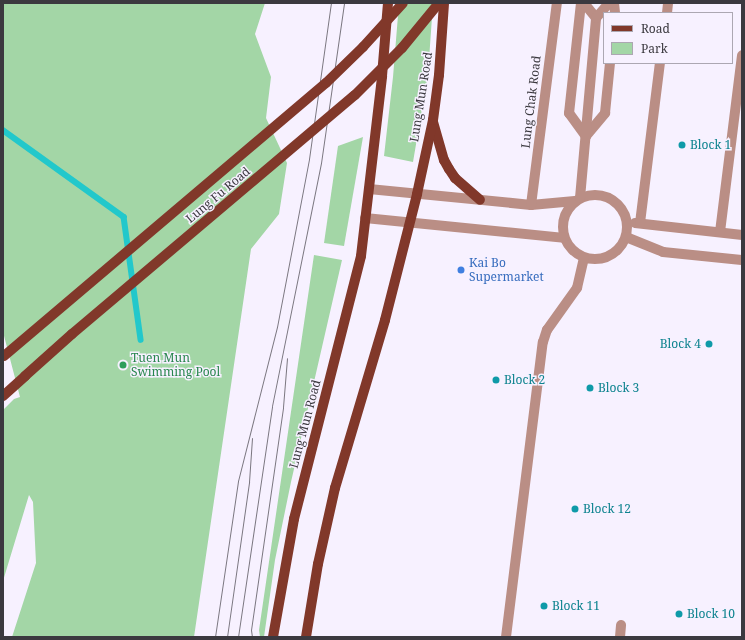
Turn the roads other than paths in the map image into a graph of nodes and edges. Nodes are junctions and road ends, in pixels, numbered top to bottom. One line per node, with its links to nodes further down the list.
1 (388, 3): 15 (main road, Lung Mun Road)
2 (403, 3): 30 (main road, Lung Fu Road, bridge)
3 (439, 3): 31 (main road, Lung Fu Road, bridge)
4 (444, 3): 13 (main road, Lung Mun Road)
5 (557, 3): 19 (street, Lung Chak Road)
6 (580, 3): 14 (street)
7 (584, 3): 9 (street)
8 (609, 3): 9 (street)
9 (596, 18): 14 (street)
10 (742, 55): 24 (street)
11 (610, 64): 14 (street)
12 (660, 64): 23 (street)
13 (433, 120): 16 (main road, Lung Mun Road); 17 (main road)
14 (586, 136): 18 (street)
15 (369, 189): 16 (street); 20 (main road, Lung Mun Road)
16 (417, 194): 17 (street); 22 (main road, Lung Mun Road)
17 (480, 200): 19 (street)
18 (578, 200): 19 (street); 21 (street); 27 (street)
19 (531, 205)
20 (365, 218): 22 (street); 33 (main road, Lung Mun Road)
21 (627, 222): 23 (street); 26 (street)
22 (409, 223): 27 (street); 34 (main road, Lung Mun Road)
23 (640, 224): 24 (street)
24 (720, 232): 25 (street)
25 (742, 235)
26 (626, 237): 28 (street); 29 (street)
27 (564, 238): 28 (street)
28 (584, 258): 35 (street)
29 (742, 260)
30 (3, 357)
31 (3, 396)
32 (621, 625): 36 (street)
33 (272, 637)
34 (306, 637)
35 (506, 637)
36 (620, 637)

